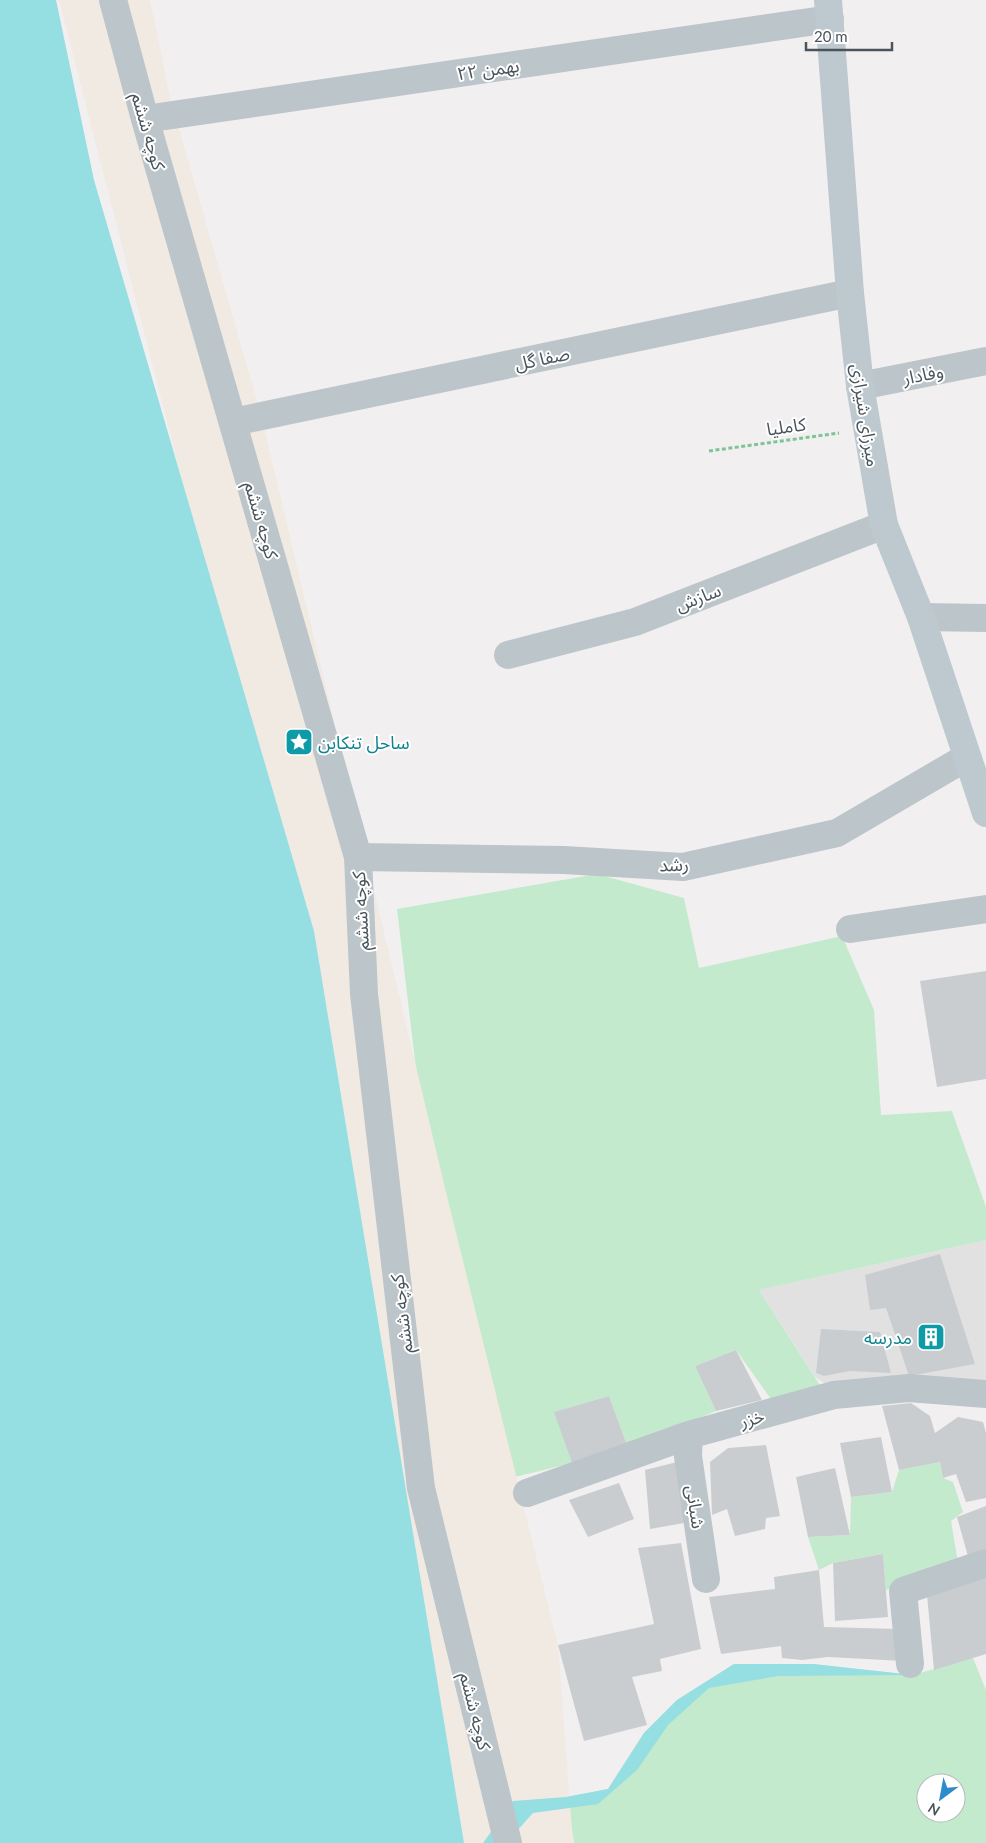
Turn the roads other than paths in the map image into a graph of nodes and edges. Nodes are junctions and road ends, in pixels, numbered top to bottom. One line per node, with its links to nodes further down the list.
1 (113, 0): 3 (street, کوچه ششم)
2 (829, 9): 3 (street, ۲۲ بهمن); 4 (main road, میرزای شیرازی)
3 (145, 119): 7 (street, کوچه ششم)
4 (850, 293): 6 (main road, میرزای شیرازی); 7 (street, صفا گل)
5 (986, 361): 6 (street, وفادار)
6 (860, 386): 8 (main road, میرزای شیرازی)
7 (234, 422): 14 (street, کوچه ششم)
8 (884, 525): 9 (main road, میرزای شیرازی); 11 (street, سازش)
9 (921, 617): 10 (street); 12 (main road, میرزای شیرازی)
10 (986, 618)
11 (508, 655)
12 (968, 757): 13 (main road, میرزای شیرازی); 14 (street, رشد)
13 (986, 813)
14 (358, 857): 23 (street, کوچه ششم)
15 (986, 909): 16 (street)
16 (850, 929)
17 (986, 1394): 18 (street, خزر)
18 (689, 1435): 19 (street, خزر); 21 (street, شبانی)
19 (528, 1493)
20 (986, 1564): 22 (street)
21 (706, 1579)
22 (910, 1664)
23 (508, 1843)

